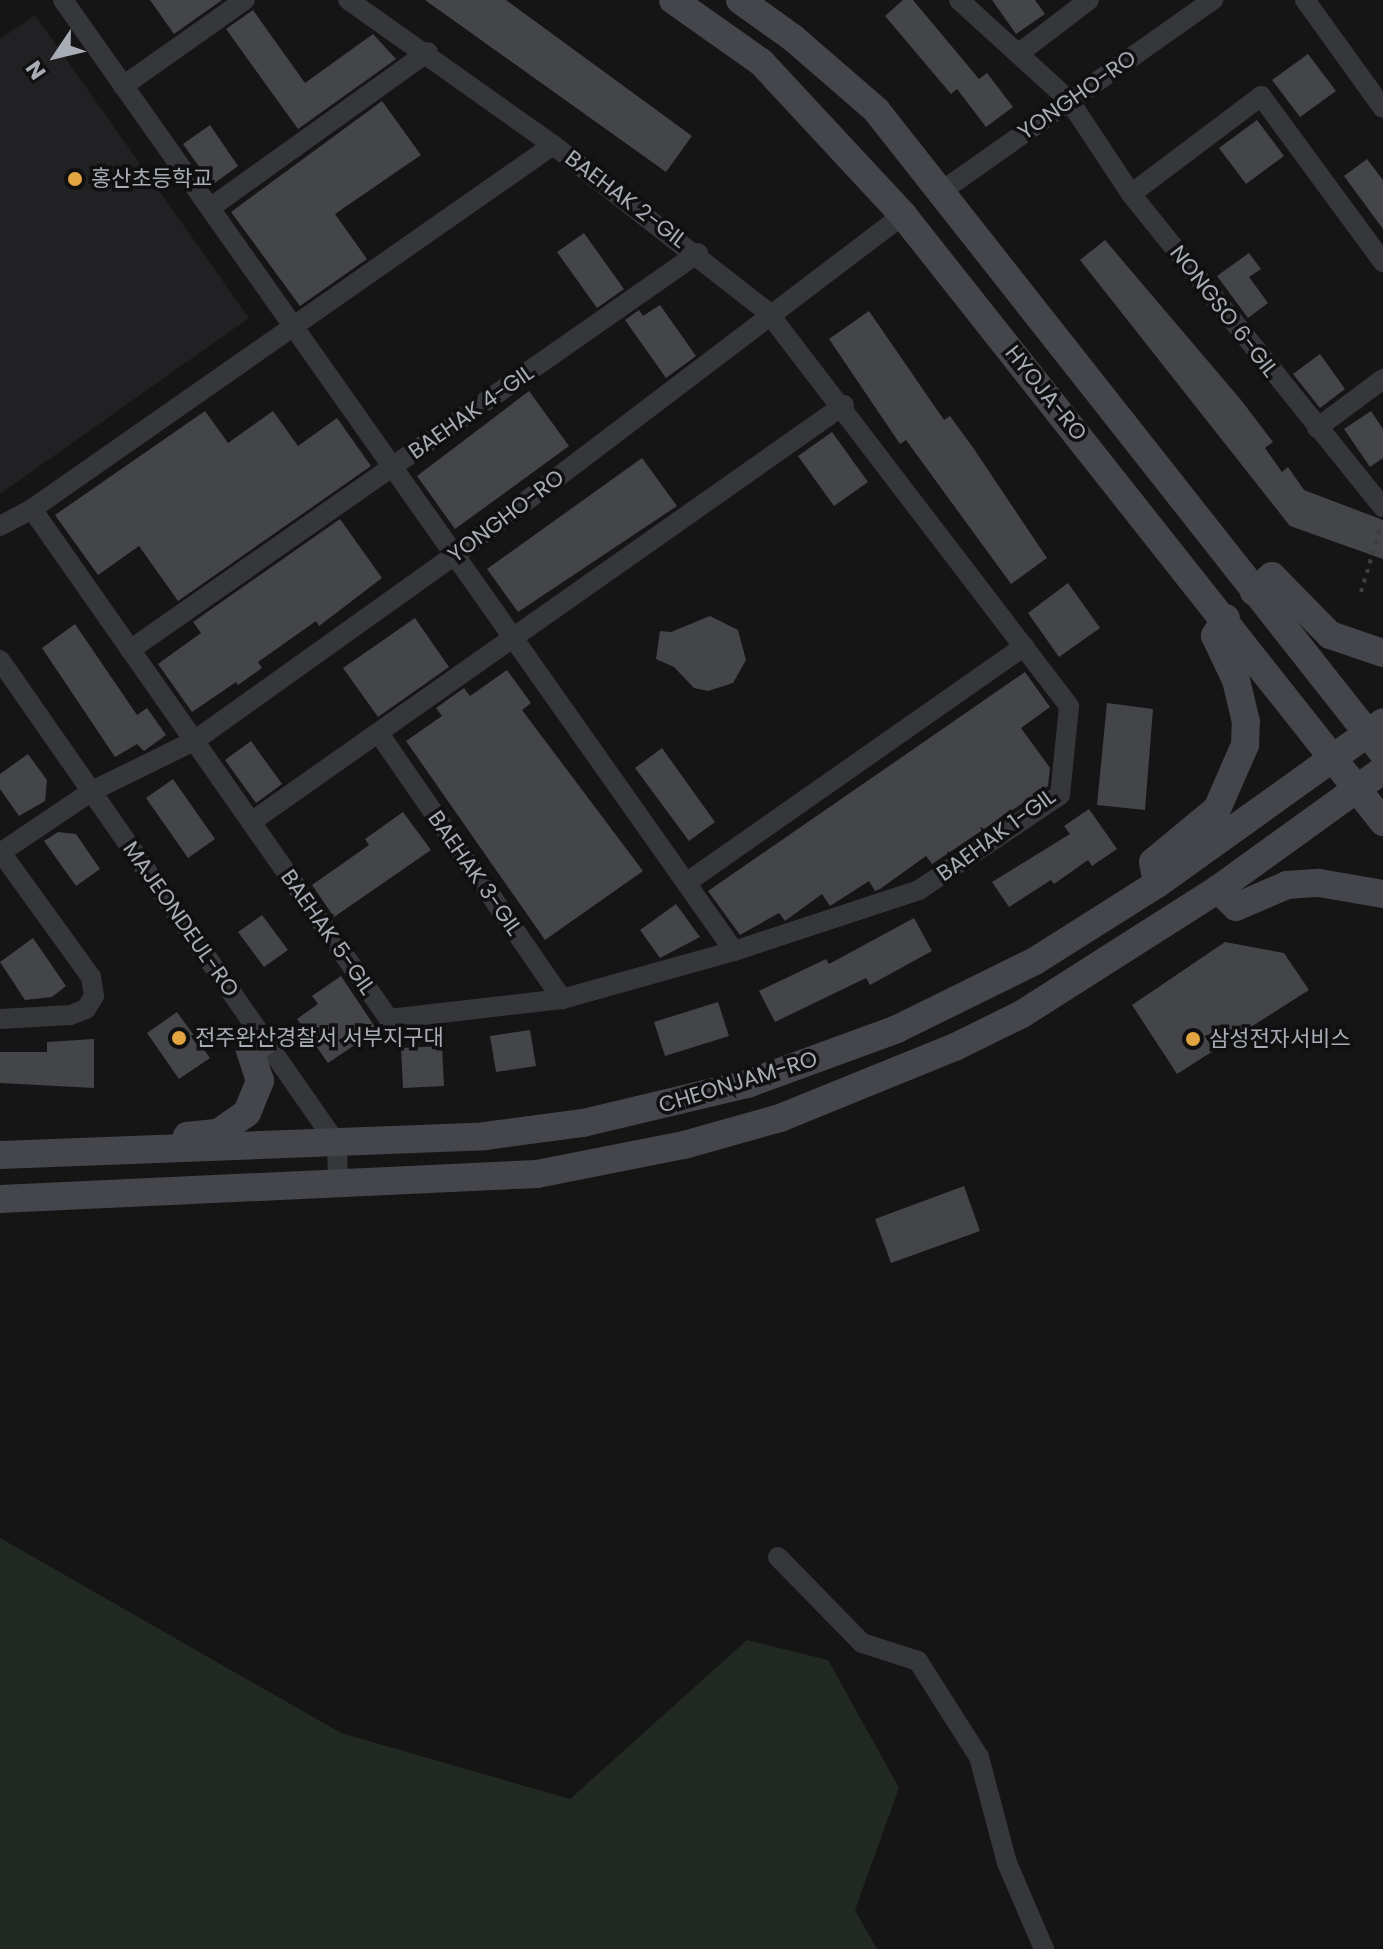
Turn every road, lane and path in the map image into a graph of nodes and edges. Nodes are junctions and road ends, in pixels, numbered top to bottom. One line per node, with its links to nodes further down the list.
1 (63, 0): 12 (street, BAEHAK 4-GIL)
2 (245, 0): 12 (street)
3 (348, 0): 10 (street, BAEHAK 2-GIL)
4 (673, 0): 19 (street, HYOJA-RO)
5 (740, 0): 16 (street, HYOJA-RO)
6 (959, 0): 11 (street, NONGSO 6-GIL)
7 (1089, 0): 11 (street)
8 (1213, 0): 13 (street, YONGHO-RO)
9 (1305, 0): 14 (street)
10 (428, 52): 15 (street, BAEHAK 2-GIL); 18 (street)
11 (1018, 54): 13 (street, NONGSO 6-GIL)
12 (123, 86): 18 (street, BAEHAK 4-GIL)
13 (1069, 100): 16 (street, YONGHO-RO); 17 (street, NONGSO 6-GIL)
14 (1383, 108)
15 (553, 145): 21 (street, BAEHAK 2-GIL); 24 (street, BAEHAK 2-GIL)
16 (942, 191): 35 (street, HYOJA-RO)
17 (1131, 194): 20 (street); 28 (street, NONGSO 6-GIL)
18 (210, 208): 24 (street, BAEHAK 4-GIL)
19 (903, 215): 23 (street, YONGHO-RO); 37 (street, HYOJA-RO)
20 (1376, 238): 22 (street)
21 (698, 253): 23 (street, BAEHAK 2-GIL); 25 (street, BAEHAK 2-GIL)
22 (1383, 262)
23 (769, 313): 27 (street, BAEHAK 1-GIL); 34 (street, YONGHO-RO)
24 (294, 326): 29 (street, BAEHAK 4-GIL); 31 (street)
25 (549, 357): 29 (street, BAEHAK 4-GIL)
26 (1383, 379): 28 (street)
27 (844, 405): 38 (street); 39 (street, BAEHAK 1-GIL)
28 (1317, 428): 30 (street, NONGSO 6-GIL)
29 (393, 467): 34 (street, BAEHAK 4-GIL); 40 (street, BAEHAK 4-GIL)
30 (1383, 507)
31 (32, 509): 33 (street); 40 (street, BAEHAK 5-GIL)
32 (1383, 518): 36 (path)
33 (0, 526)
34 (455, 555): 38 (street); 45 (street, YONGHO-RO)
35 (1254, 592): 41 (street); 44 (street, HYOJA-RO)
36 (1361, 592)
37 (1226, 618): 46 (street, HYOJA-RO); 54 (street)
38 (515, 641): 43 (street); 53 (street)
39 (1024, 646): 53 (street); 57 (street, BAEHAK 1-GIL)
40 (130, 650): 45 (street, BAEHAK 5-GIL)
41 (1383, 653)
42 (0, 660): 49 (street, MAJEONDEUL-RO)
43 (380, 735): 50 (street); 58 (street, BAEHAK 3-GIL)
44 (1378, 736): 46 (street, CHEONJAM-RO)
45 (194, 741): 49 (street, YONGHO-RO); 50 (street, BAEHAK 5-GIL)
46 (1333, 758): 48 (street, HYOJA-RO); 54 (street, CHEONJAM-RO)
47 (1383, 770): 48 (street, CHEONJAM-RO)
48 (1358, 788): 51 (street, HYOJA-RO); 55 (street, CHEONJAM-RO)
49 (92, 791): 52 (street, YONGHO-RO); 60 (street, MAJEONDEUL-RO)
50 (251, 822): 58 (street, BAEHAK 5-GIL)
51 (1383, 822)
52 (0, 852): 59 (street)
53 (686, 883): 57 (street)
54 (1157, 884): 61 (street, CHEONJAM-RO)
55 (1218, 889): 56 (street); 64 (street, CHEONJAM-RO)
56 (1383, 894)
57 (734, 951): 58 (street)
58 (562, 999)
59 (0, 1019)
60 (265, 1041): 61 (street, MAJEONDEUL-RO); 62 (street)
61 (337, 1144): 62 (street, CHEONJAM-RO); 64 (street)
62 (181, 1149): 63 (street, CHEONJAM-RO)
63 (0, 1155)
64 (338, 1185): 65 (street, CHEONJAM-RO)
65 (0, 1199)
66 (778, 1557): 67 (street)
67 (1044, 1949)

